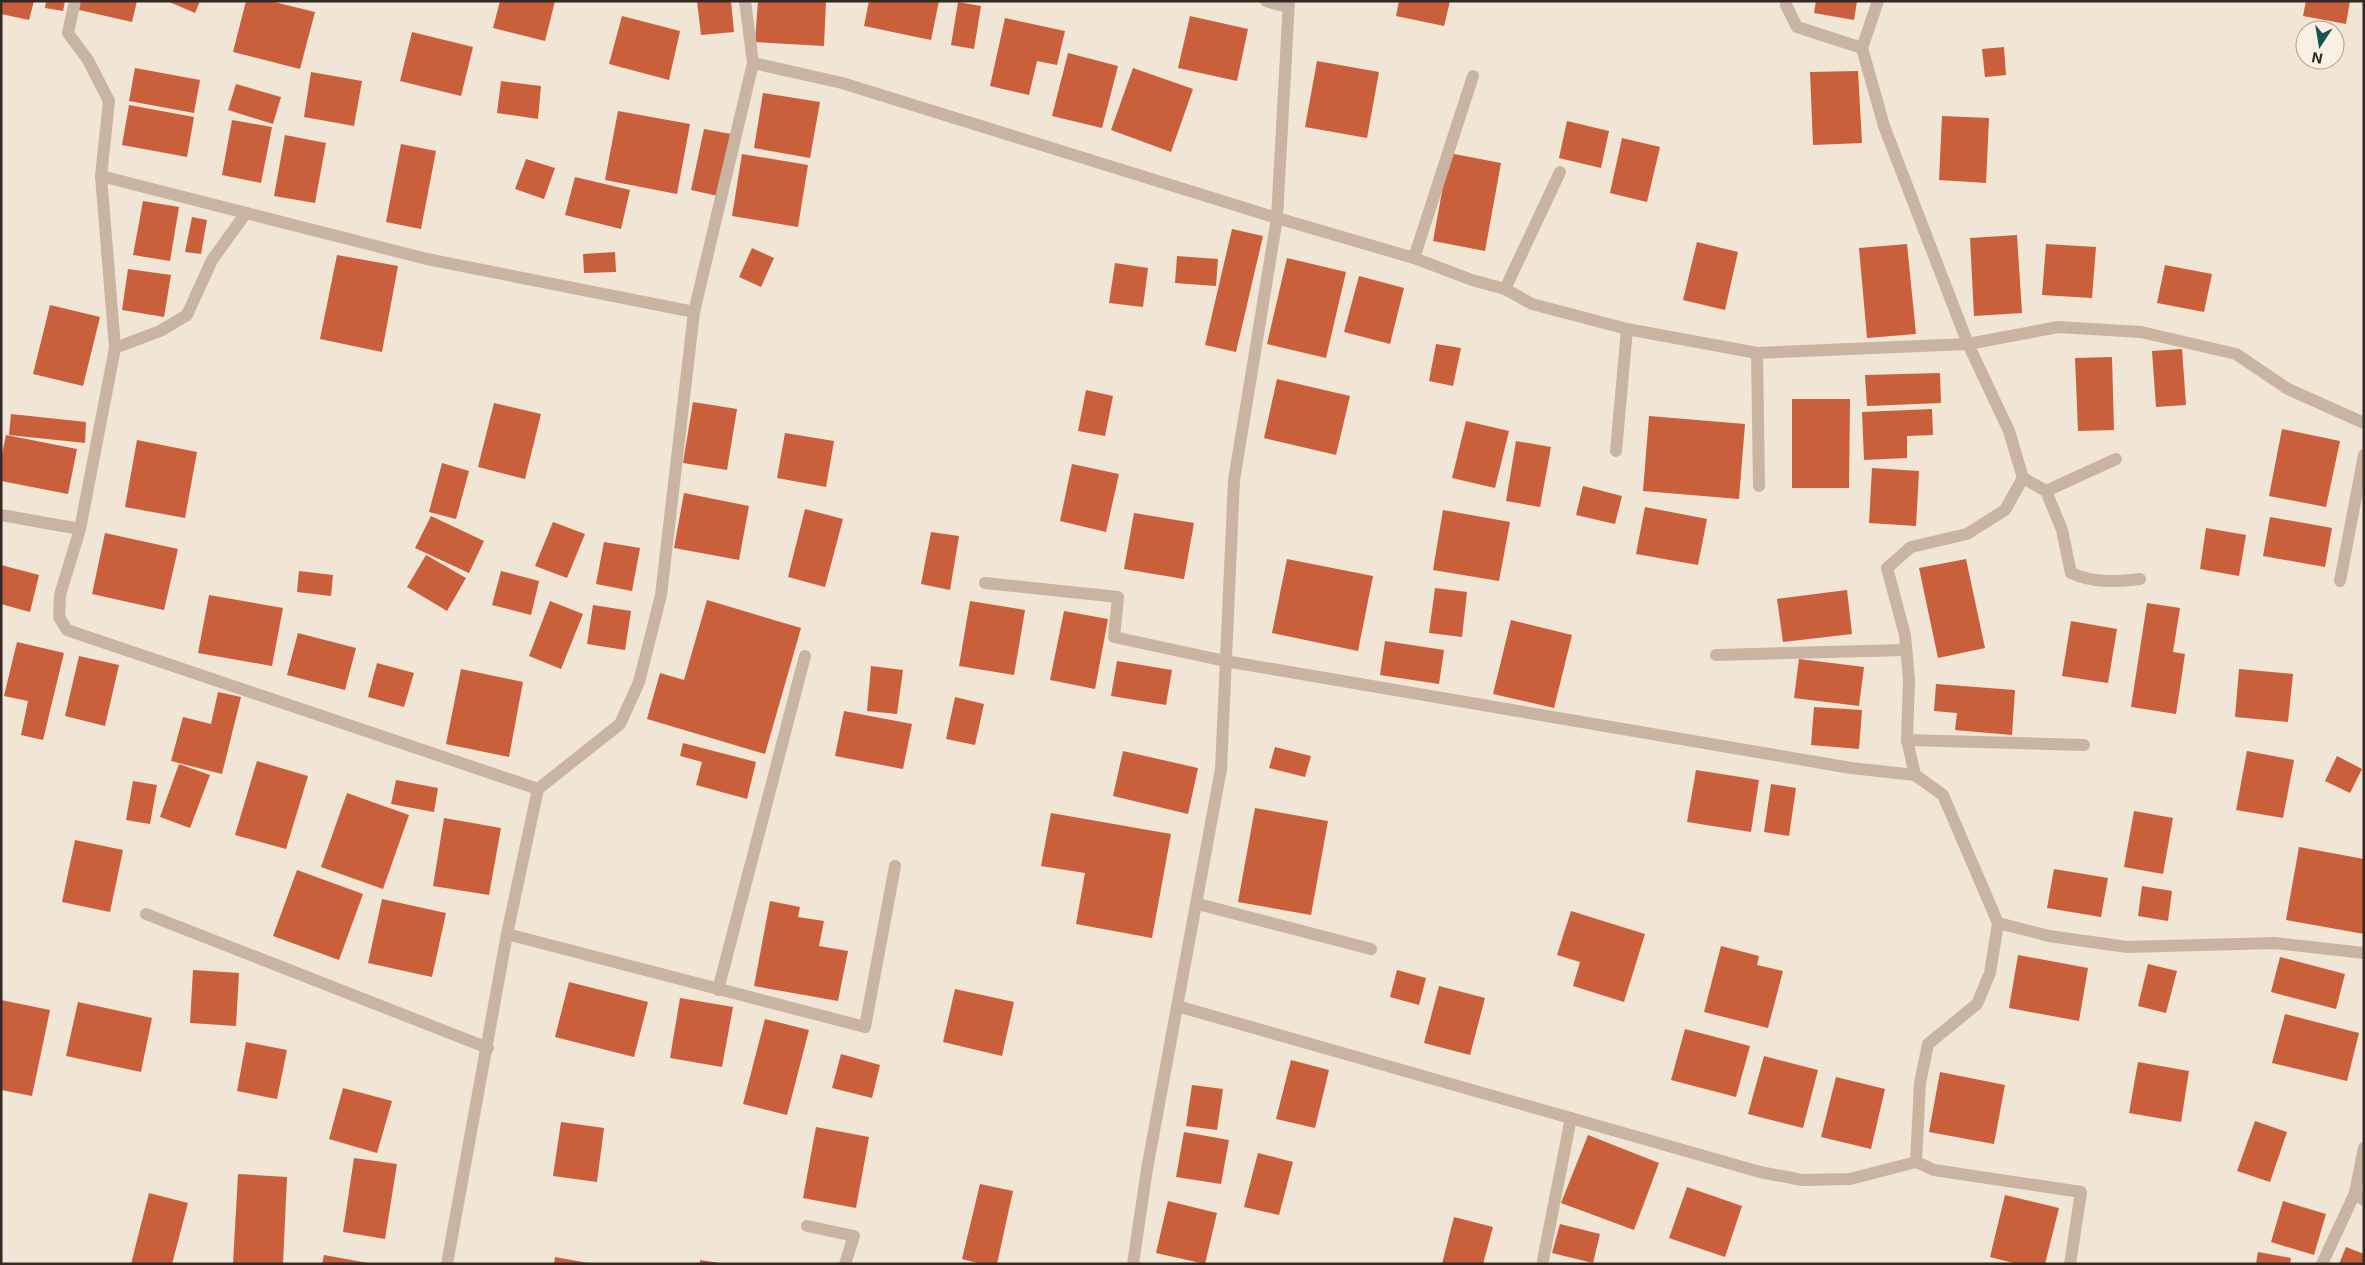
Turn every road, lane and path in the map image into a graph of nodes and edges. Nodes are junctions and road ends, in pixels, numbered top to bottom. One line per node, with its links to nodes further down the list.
1 (75, 1): 11 (street)
2 (745, 1): 8 (street)
3 (1266, 1): 6 (street)
4 (1786, 1): 7 (street)
5 (1878, 1): 7 (street)
6 (1288, 4): 13 (street)
7 (1862, 48): 18 (street)
8 (753, 63): 13 (street); 16 (street)
9 (1473, 76): 14 (street)
10 (1560, 172): 15 (street)
11 (101, 176): 12 (street); 19 (street)
12 (246, 213): 16 (street); 19 (street)
13 (1277, 218): 14 (street); 36 (street)
14 (1414, 258): 15 (street)
15 (1505, 290): 17 (street)
16 (694, 312): 40 (street)
17 (1627, 330): 20 (street); 22 (street)
18 (1968, 344): 20 (street); 21 (street); 25 (street)
19 (115, 348): 29 (street)
20 (1757, 353): 26 (street)
21 (2364, 423)
22 (1616, 451)
23 (2364, 455): 31 (street)
24 (2116, 459): 27 (street)
25 (2023, 478): 27 (street); 33 (street)
26 (1759, 486)
27 (2046, 491): 30 (street)
28 (1, 515): 29 (street)
29 (80, 529): 40 (street)
30 (2140, 578)
31 (2340, 581)
32 (985, 583): 36 (street)
33 (1906, 650): 34 (street); 37 (street)
34 (1716, 655)
35 (805, 656): 48 (street)
36 (1225, 662): 39 (street); 42 (street)
37 (1907, 740): 38 (street); 39 (street)
38 (2084, 746)
39 (1915, 776): 44 (street)
40 (538, 789): 45 (street)
41 (895, 866): 48 (street)
42 (1198, 904): 46 (street); 49 (street)
43 (146, 914): 50 (street)
44 (1998, 923): 47 (street); 53 (street)
45 (507, 934): 48 (street); 50 (street)
46 (1371, 949)
47 (2364, 953)
48 (718, 990)
49 (1177, 1006): 51 (street); 59 (street)
50 (488, 1048): 57 (street)
51 (1571, 1118): 53 (street); 56 (street)
52 (2364, 1148): 54 (street)
53 (1916, 1162): 60 (street)
54 (2359, 1196): 61 (street)
55 (807, 1226): 58 (street)
56 (1543, 1260)
57 (447, 1264)
58 (845, 1264)
59 (1133, 1264)
60 (2070, 1264)
61 (2322, 1264)

